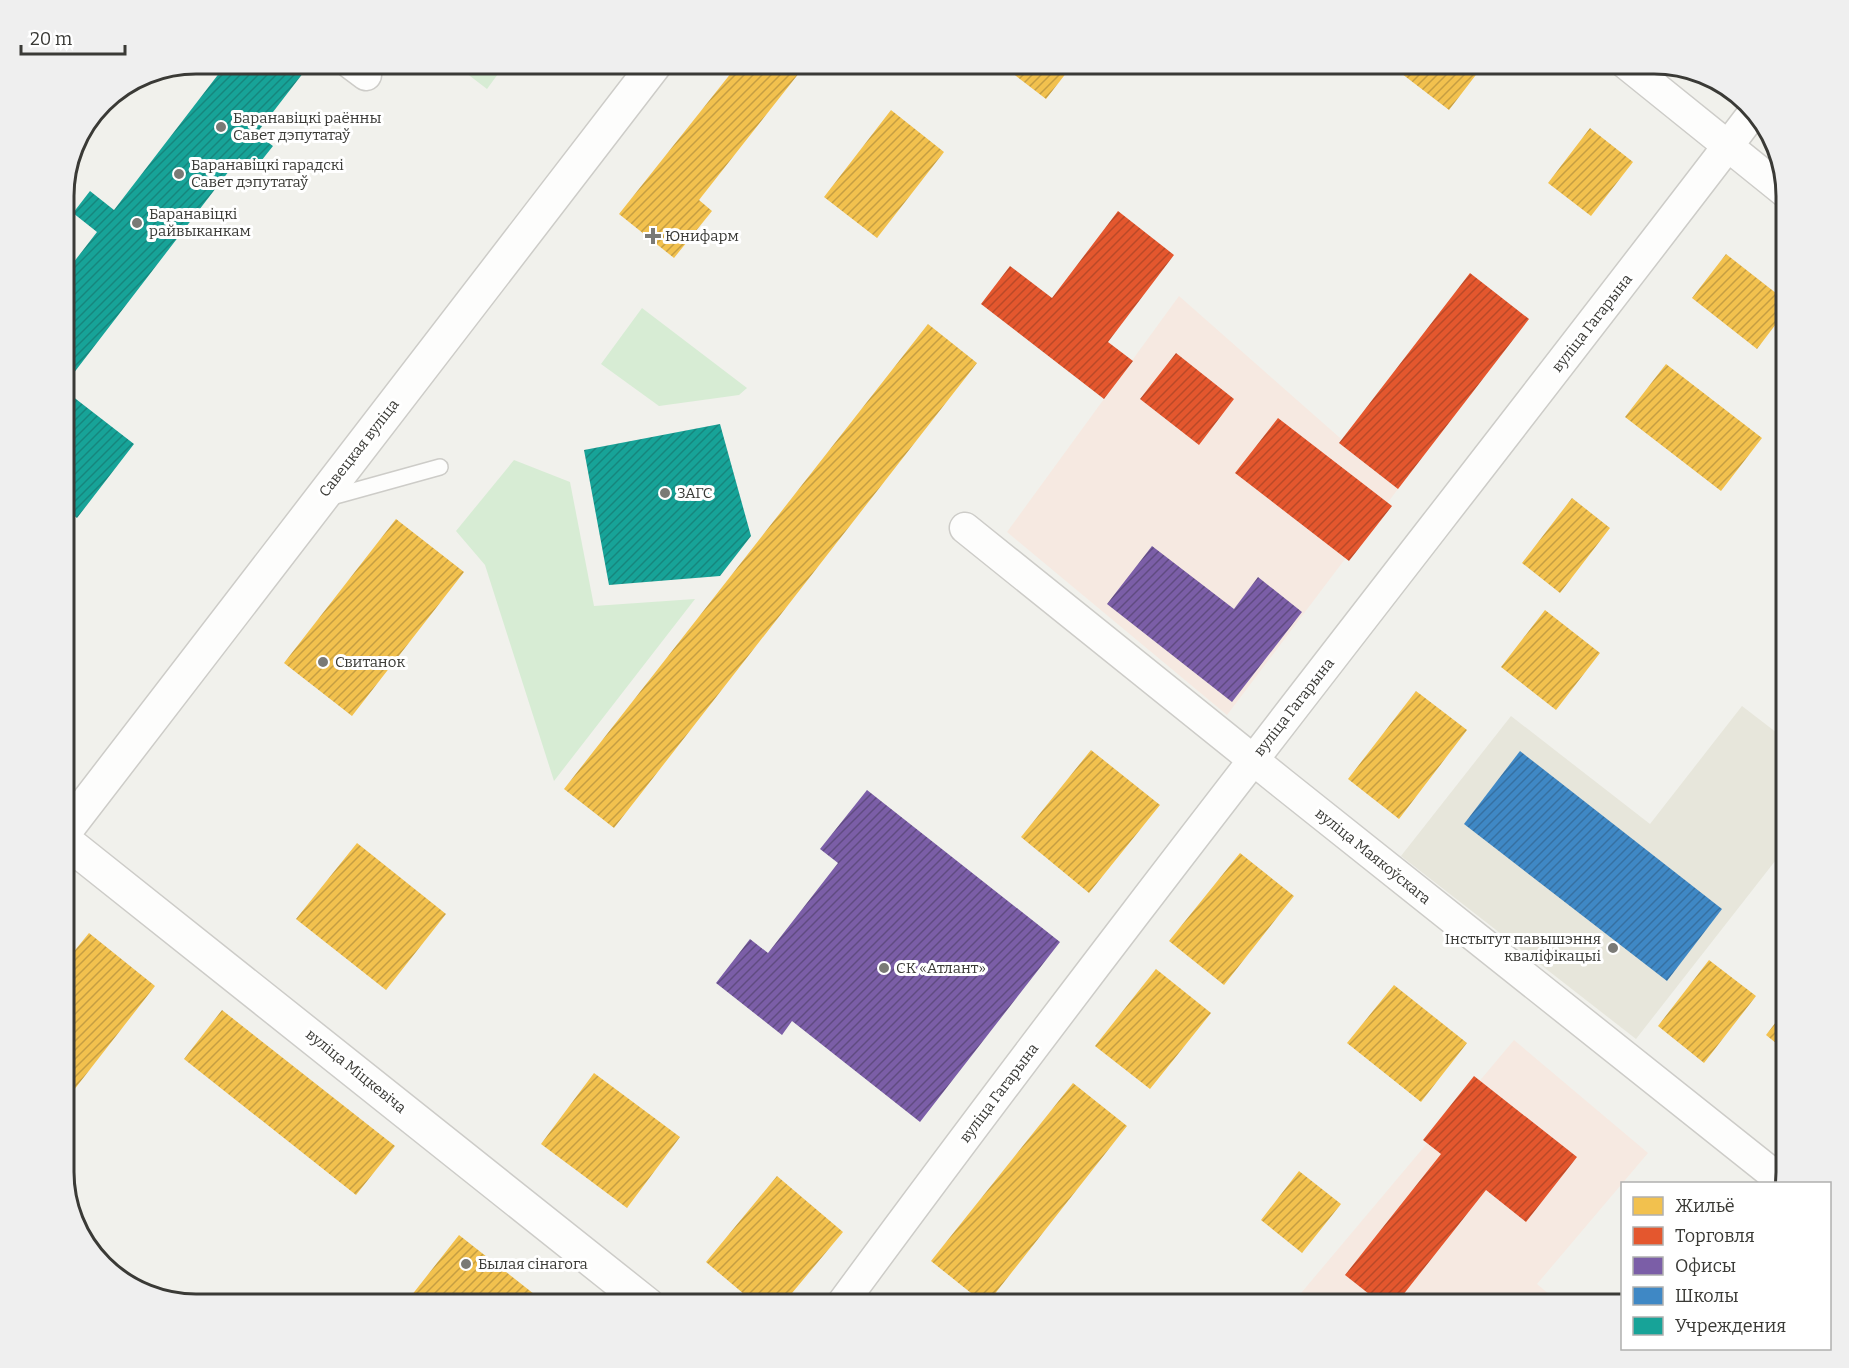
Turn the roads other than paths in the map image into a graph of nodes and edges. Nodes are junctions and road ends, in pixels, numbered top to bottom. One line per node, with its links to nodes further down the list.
1 (648, 74): 7 (main road, Савецкая вуліца)
2 (1639, 74): 4 (street)
3 (1748, 119): 4 (street, вуліца Гагарына)
4 (1728, 146): 5 (street); 9 (street, вуліца Гагарына)
5 (1774, 183)
6 (440, 467): 7 (lane)
7 (320, 500): 10 (main road, Савецкая вуліца)
8 (965, 528): 9 (street, вуліца Маякоўскага)
9 (1253, 761): 12 (street, вуліца Маякоўскага); 14 (street, вуліца Гагарына)
10 (74, 822)
11 (74, 845): 13 (main road, вуліца Міцкевіча)
12 (1775, 1176)
13 (634, 1294)
14 (849, 1294)

